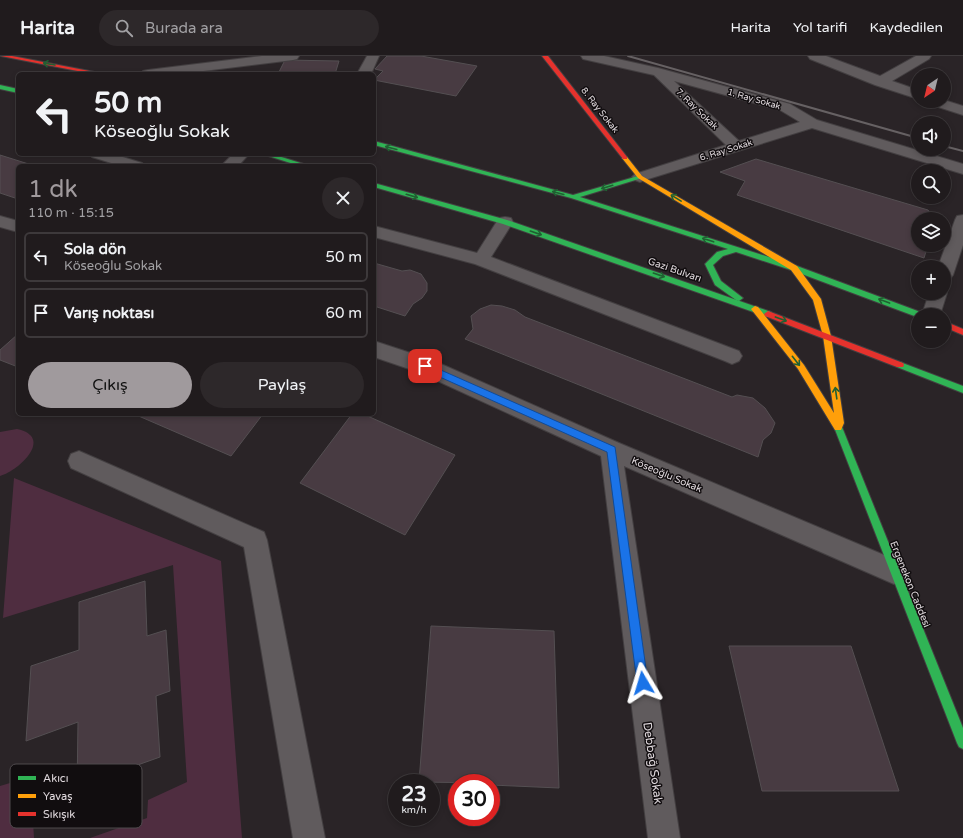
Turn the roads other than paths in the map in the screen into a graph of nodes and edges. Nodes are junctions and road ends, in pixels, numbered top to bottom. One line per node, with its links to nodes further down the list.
1 (4, 56): 8 (main road, one-way to 1)
2 (293, 56): 9 (street)
3 (373, 56): 10 (street)
4 (545, 56): 28 (main road, 8. Ray Sokak)
5 (587, 56): 11 (street, 1. Ray Sokak)
6 (814, 56): 12 (street)
7 (925, 56): 12 (street)
8 (91, 72)
9 (164, 72)
10 (365, 72)
11 (658, 72): 18 (street, 1. Ray Sokak); 20 (street, 7. Ray Sokak)
12 (880, 82): 15 (street)
13 (2, 89): 14 (main road)
14 (16, 91)
15 (911, 93)
16 (951, 107): 17 (street)
17 (963, 111)
18 (812, 123): 20 (street, 6. Ray Sokak); 27 (street, 1. Ray Sokak)
19 (376, 145): 30 (main road, one-way to 19)
20 (736, 147): 28 (street, 6. Ray Sokak)
21 (104, 156): 24 (street)
22 (240, 156): 25 (street)
23 (272, 156): 26 (main road)
24 (130, 164)
25 (231, 164)
26 (300, 164)
27 (963, 169)
28 (640, 177): 30 (main road, one-way to 30); 39 (main road, one-way to 28)
29 (376, 186): 32 (main road, Gazi Bulvarı, one-way to 32)
30 (574, 197): 36 (main road, one-way to 30)
31 (0, 221): 33 (street)
32 (505, 222): 37 (street); 40 (main road, Gazi Bulvarı, one-way to 40)
33 (16, 226)
34 (962, 228): 38 (street)
35 (376, 232): 37 (street)
36 (738, 249): 39 (main road); 40 (main road)
37 (481, 260): 46 (street)
38 (950, 260)
39 (794, 268): 41 (main road, one-way to 39); 44 (main road)
40 (755, 309): 44 (main road, Gazi Bulvarı, one-way to 44); 48 (main road, one-way to 48)
41 (911, 312)
42 (951, 327): 43 (main road)
43 (963, 332)
44 (828, 336): 47 (main road, Gazi Bulvarı); 48 (main road, one-way to 44)
45 (376, 350): 49 (street, Köseoğlu Sokak)
46 (732, 356)
47 (963, 390)
48 (841, 432): 51 (main road, Ergenekon Caddesi)
49 (611, 450): 51 (street, Köseoğlu Sokak); 54 (street, Debbağ Sokak)
50 (79, 461): 53 (street)
51 (894, 572): 52 (main road, Ergenekon Caddesi)
52 (963, 743)
53 (310, 838)
54 (664, 838)

